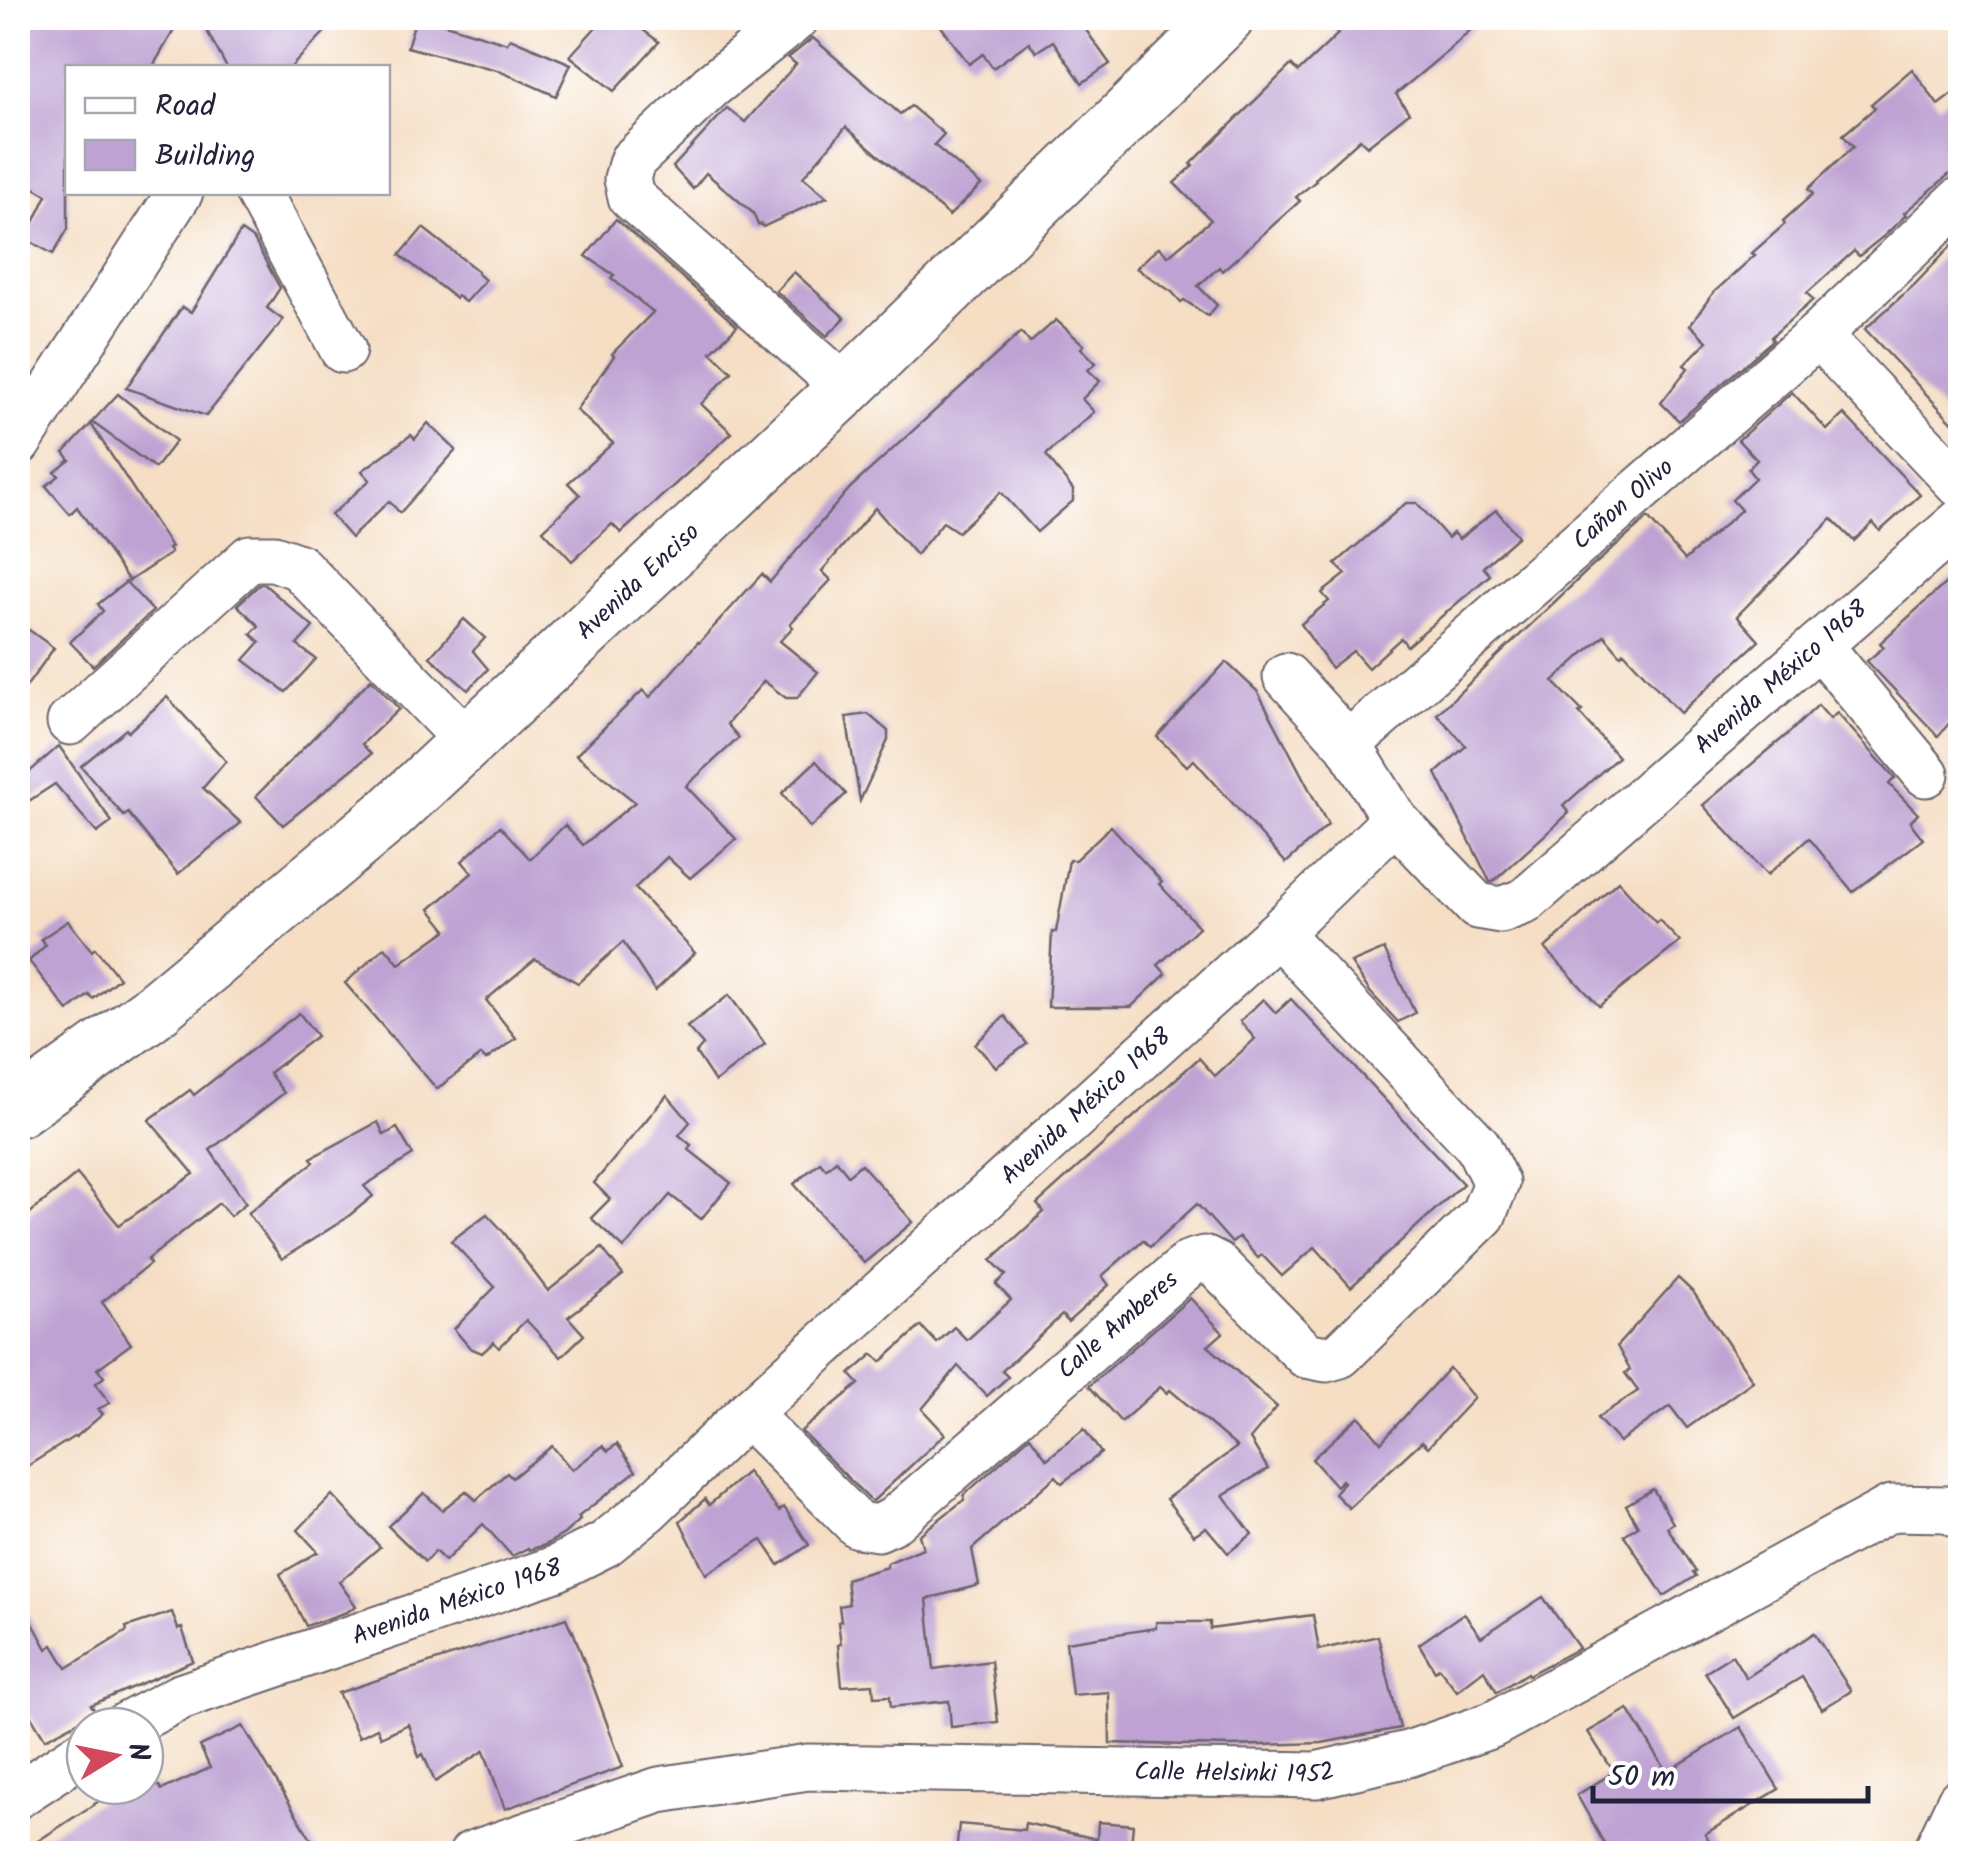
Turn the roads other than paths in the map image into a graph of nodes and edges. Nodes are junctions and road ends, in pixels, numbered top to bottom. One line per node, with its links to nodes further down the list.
1 (796, 18): 8 (street)
2 (1226, 18): 8 (main road, Avenida Enciso)
3 (178, 195): 9 (street)
4 (260, 195): 7 (street)
5 (1960, 200): 6 (street, Cañon Olivo)
6 (1818, 335): 10 (street); 16 (street, Cañon Olivo)
7 (344, 350)
8 (846, 388): 15 (main road, Avenida Enciso)
9 (18, 443)
10 (1960, 485)
11 (1960, 522): 12 (street, Avenida México 1968)
12 (1819, 645): 17 (street); 18 (street, Avenida México 1968)
13 (1286, 676): 16 (street)
14 (70, 722): 15 (street)
15 (468, 742): 20 (main road, Avenida Enciso)
16 (1348, 744): 18 (street)
17 (1926, 774)
18 (1395, 820): 19 (street, Avenida México 1968)
19 (1278, 933): 21 (street, Avenida México 1968); 21 (street, Calle Amberes)
20 (18, 1109)
21 (747, 1414): 23 (street, Avenida México 1968)
22 (1954, 1512): 27 (street, Calle Helsinki 1952)
23 (163, 1706)
24 (65, 1764): 25 (street)
25 (18, 1795)
26 (1960, 1802): 28 (street)
27 (472, 1854)
28 (1935, 1854)

